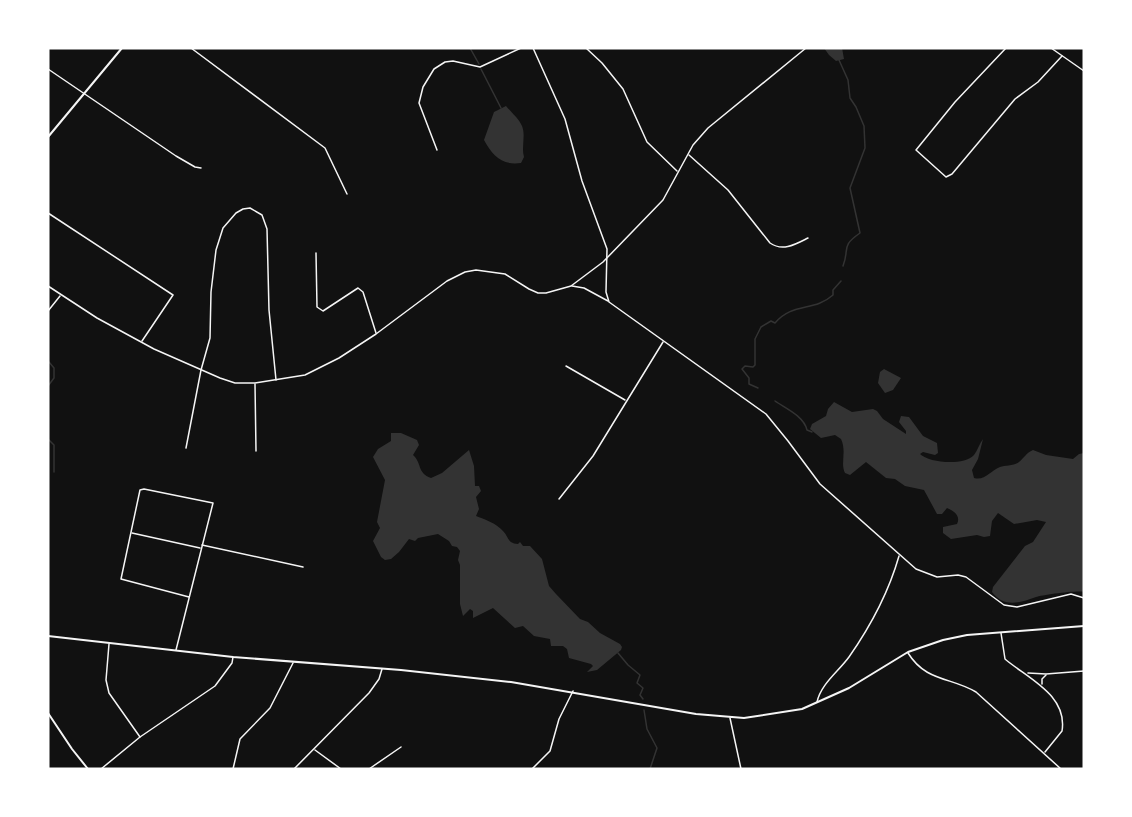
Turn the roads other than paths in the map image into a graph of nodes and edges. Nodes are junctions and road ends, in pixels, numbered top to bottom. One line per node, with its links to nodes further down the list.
1 (122, 48): 12 (main road)
2 (191, 48): 18 (street)
3 (521, 48): 14 (street)
4 (533, 48): 22 (street)
5 (586, 48): 17 (street)
6 (806, 48): 15 (street)
7 (1006, 48): 9 (street)
8 (1052, 48): 9 (street)
9 (1062, 56): 11 (street)
10 (48, 69): 12 (street)
11 (1084, 71)
12 (84, 94): 13 (main road); 16 (street)
13 (48, 137)
14 (437, 150)
15 (688, 154): 17 (street); 20 (street)
16 (201, 168)
17 (678, 171): 22 (street)
18 (347, 194)
19 (48, 213): 29 (street)
20 (808, 238)
21 (316, 253): 28 (street)
22 (609, 256): 24 (street); 26 (street)
23 (48, 286): 25 (street)
24 (571, 286): 26 (street); 28 (street)
25 (60, 295): 27 (street); 29 (street)
26 (609, 302): 30 (street)
27 (48, 312)
28 (376, 334): 33 (street)
29 (142, 342): 32 (street)
30 (663, 342): 35 (street); 42 (street)
31 (566, 366): 35 (street)
32 (201, 370): 33 (street); 34 (street); 36 (street)
33 (276, 381): 34 (street)
34 (255, 383): 37 (street)
35 (626, 400): 38 (street)
36 (186, 448)
37 (256, 451)
38 (559, 499)
39 (130, 533): 40 (street); 41 (street); 44 (street)
40 (202, 545): 41 (street); 43 (street)
41 (201, 549): 44 (street)
42 (899, 556): 45 (street); 60 (street)
43 (303, 567)
44 (189, 597): 50 (street)
45 (1084, 598)
46 (1084, 626): 47 (main road)
47 (1001, 633): 51 (main road); 56 (street)
48 (48, 636): 49 (main road)
49 (110, 644): 50 (main road); 63 (street)
50 (176, 651): 52 (main road)
51 (908, 652): 60 (main road); 66 (street)
52 (232, 657): 53 (main road); 63 (street)
53 (294, 662): 54 (main road); 69 (street)
54 (382, 669): 59 (main road); 65 (street)
55 (1084, 671): 57 (street)
56 (1027, 673): 57 (street); 58 (street)
57 (1046, 674): 58 (street)
58 (1041, 686): 66 (street)
59 (573, 691): 62 (main road); 73 (street)
60 (817, 702): 62 (main road)
61 (48, 713): 67 (main road)
62 (729, 717): 74 (street)
63 (140, 737): 68 (street)
64 (401, 747): 72 (street)
65 (315, 749): 70 (street); 71 (street)
66 (1044, 753): 75 (street)
67 (88, 769)
68 (101, 769)
69 (233, 769)
70 (294, 769)
71 (341, 769)
72 (369, 769)
73 (532, 769)
74 (741, 769)
75 (1062, 769)

